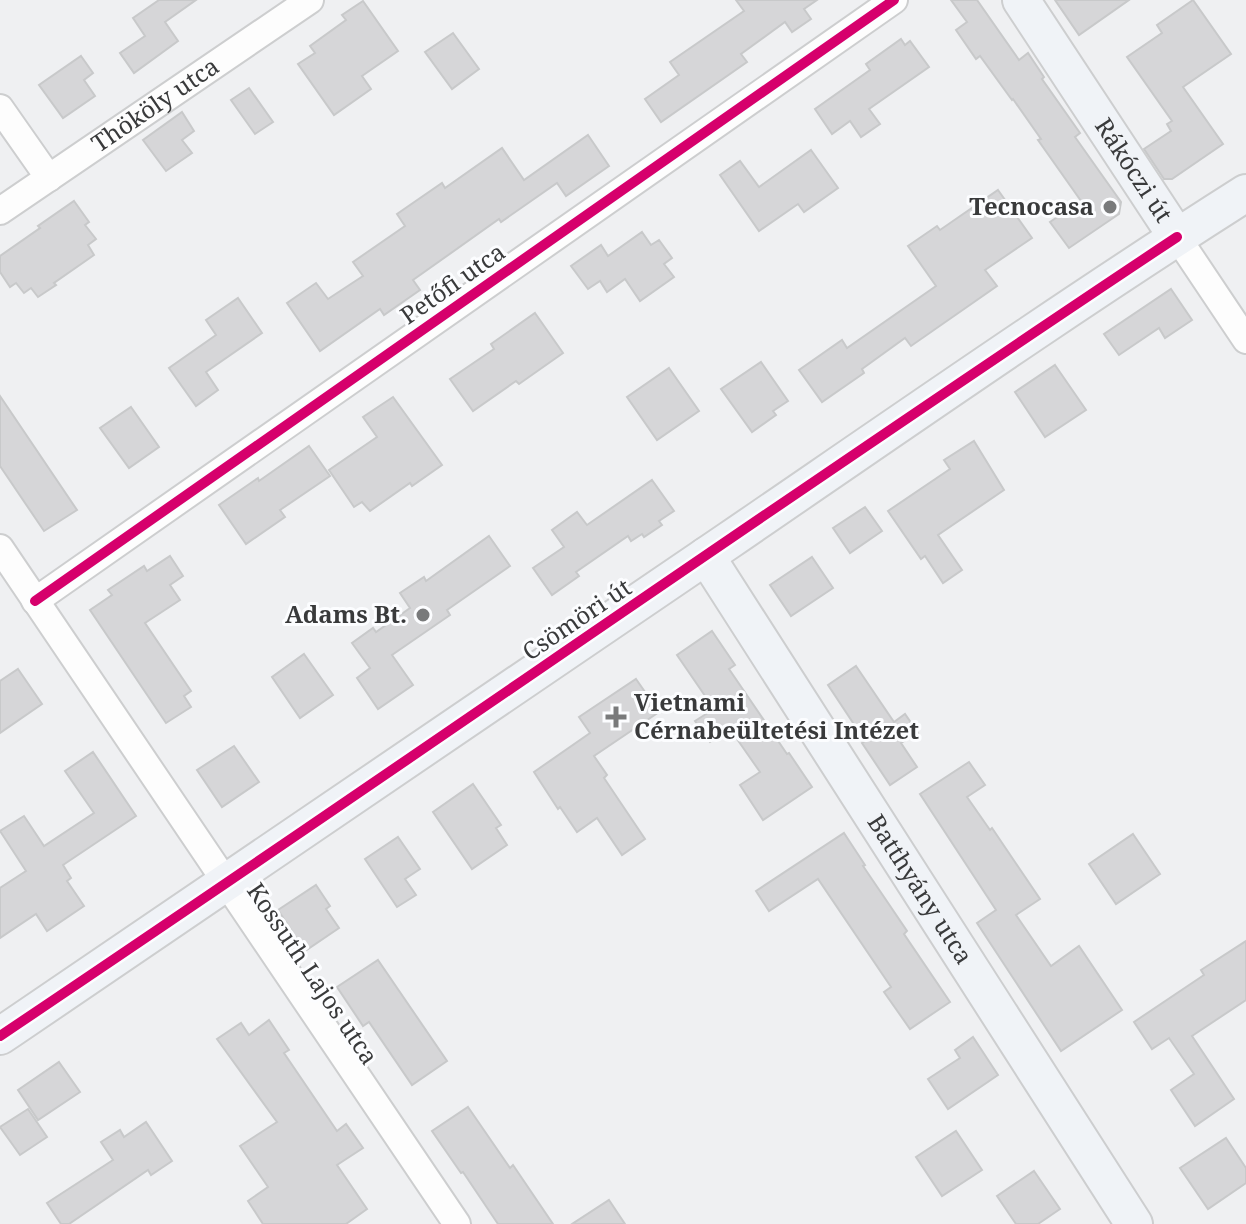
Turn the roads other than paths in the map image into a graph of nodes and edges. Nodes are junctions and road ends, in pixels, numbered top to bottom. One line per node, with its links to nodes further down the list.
1 (310, 0): 5 (street, Thököly utca)
2 (894, 0): 12 (street, Petőfi utca)
3 (1021, 0): 8 (main road, Rákóczi út)
4 (0, 108): 5 (street)
5 (49, 178): 7 (street, Thököly utca)
6 (1246, 193): 8 (main road, Csömöri út)
7 (0, 211)
8 (1177, 237): 9 (street, Rákóczi út); 11 (main road, Csömöri út)
9 (1246, 340)
10 (0, 548): 12 (street, Kossuth Lajos utca)
11 (706, 556): 13 (main road, Csömöri út); 16 (main road, Batthyány utca)
12 (35, 601): 13 (street, Kossuth Lajos utca)
13 (227, 884): 14 (main road, Csömöri út); 15 (street, Kossuth Lajos utca)
14 (0, 1036)
15 (457, 1224)
16 (1134, 1224)

